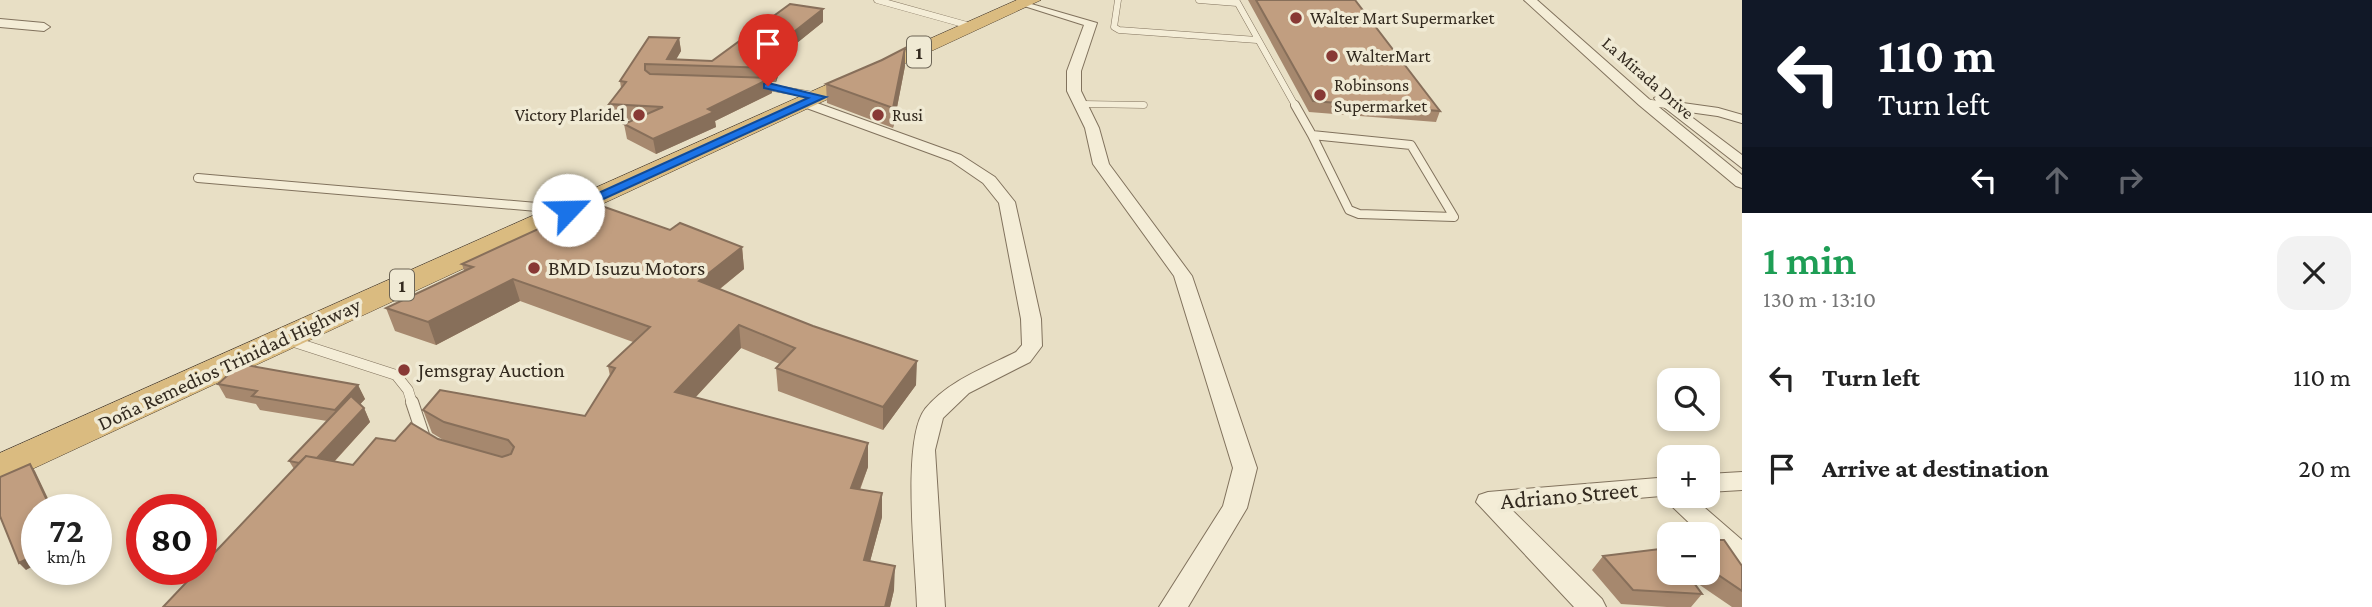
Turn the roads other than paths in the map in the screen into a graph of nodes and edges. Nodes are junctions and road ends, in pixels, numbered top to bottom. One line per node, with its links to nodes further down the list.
1 (877, 0): 10 (lane)
2 (1118, 0): 11 (lane)
3 (1199, 0): 6 (lane)
4 (1530, 0): 14 (street, La Mirada Drive)
5 (1545, 0): 16 (street, La Mirada Drive)
6 (1237, 1): 11 (lane)
7 (1028, 2): 10 (highway, Doña Remedios Trinidad Highway / 1); 15 (street)
8 (0, 23): 9 (street)
9 (44, 27)
10 (974, 27): 13 (highway, Doña Remedios Trinidad Highway / 1)
11 (1257, 40): 19 (lane)
12 (756, 86): 13 (lane)
13 (813, 100): 23 (highway, Doña Remedios Trinidad Highway / 1); 32 (street)
14 (1644, 102): 16 (lane); 22 (street, La Mirada Drive)
15 (1083, 104): 17 (lane); 33 (street)
16 (1668, 104): 18 (lane); 20 (street, La Mirada Drive)
17 (1144, 106)
18 (1742, 119)
19 (1312, 135): 19 (lane)
20 (1742, 163)
21 (198, 178): 23 (lane)
22 (1742, 183)
23 (568, 210): 24 (highway, Doña Remedios Trinidad Highway / 1)
24 (284, 338): 25 (lane); 26 (highway, Doña Remedios Trinidad Highway / 1)
25 (432, 443)
26 (0, 470)
27 (1742, 481): 28 (street)
28 (1720, 482)
29 (1657, 491): 34 (street, Adriano Street)
30 (1689, 508): 31 (street)
31 (1742, 555)
32 (931, 607)
33 (1173, 607)
34 (1592, 607)

